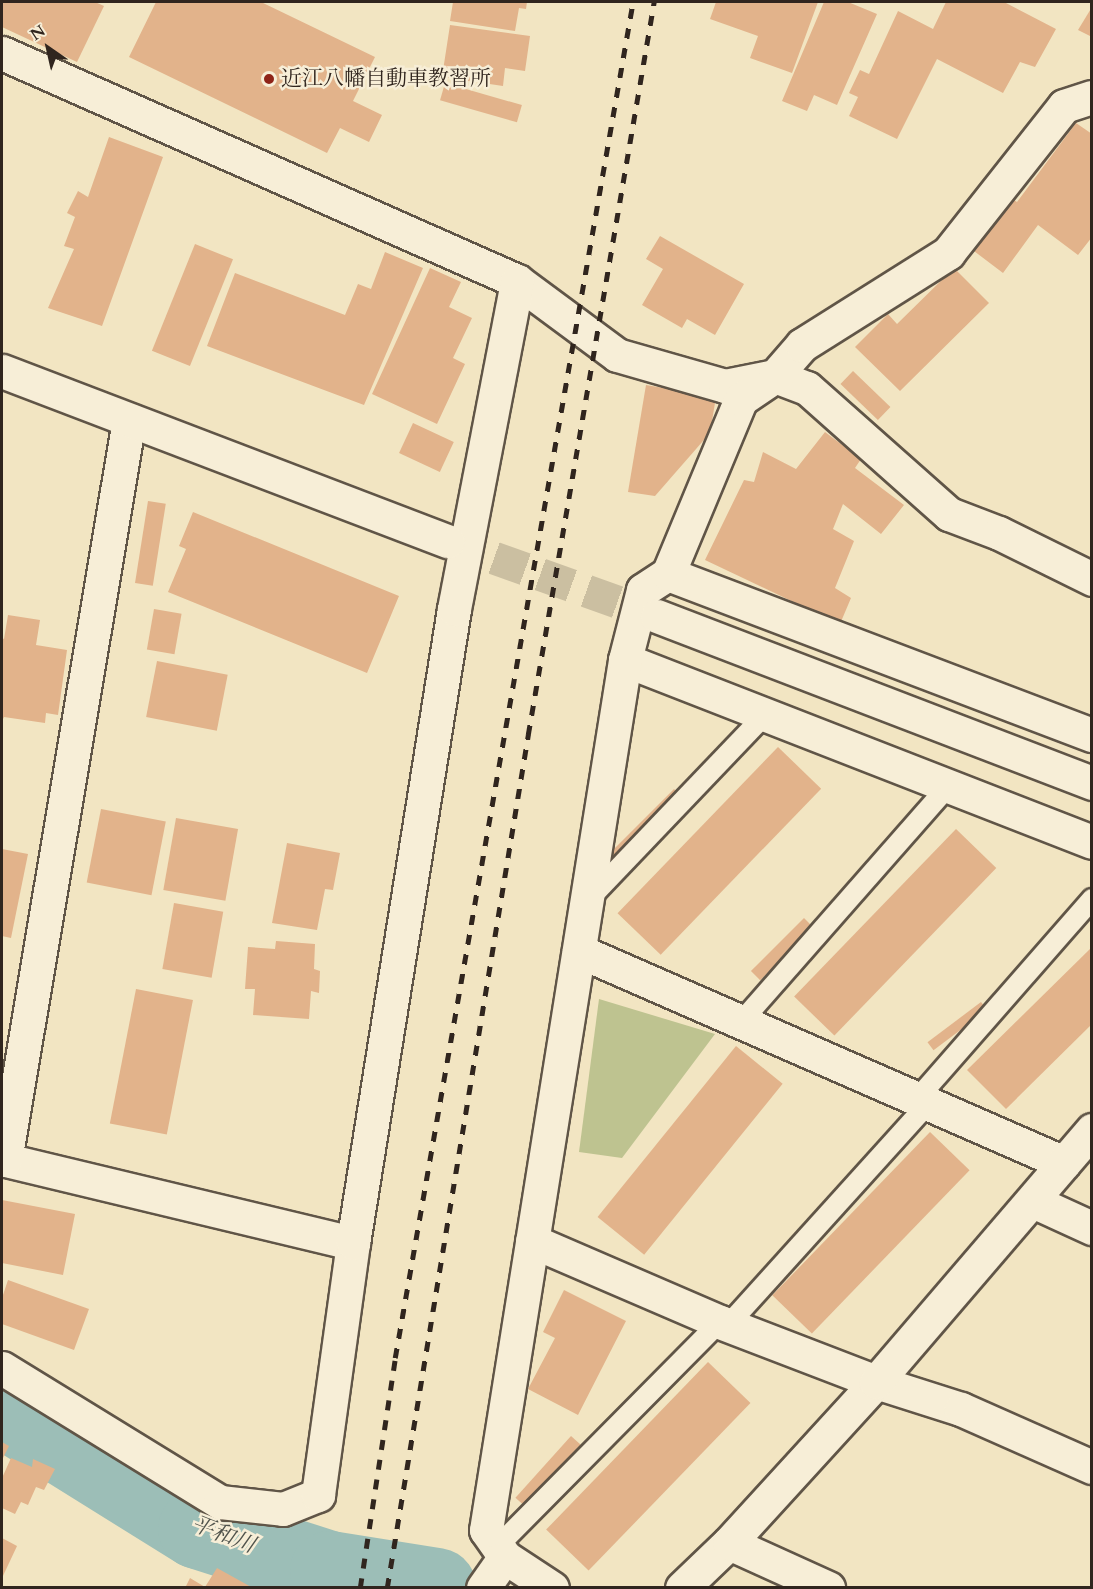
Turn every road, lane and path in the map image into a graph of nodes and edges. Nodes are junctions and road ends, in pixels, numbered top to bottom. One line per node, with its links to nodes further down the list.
1 (2, 53): 3 (street)
2 (1092, 97): 5 (street)
3 (517, 281): 5 (street); 28 (street)
4 (2, 371): 6 (street)
5 (775, 376): 8 (street); 9 (street)
6 (129, 420): 7 (street); 23 (street)
7 (448, 541)
8 (668, 574): 11 (street); 13 (street)
9 (1092, 579)
10 (657, 616): 14 (street)
11 (625, 660): 12 (street); 18 (street)
12 (765, 715): 15 (street); 18 (lane)
13 (1092, 735)
14 (1092, 783)
15 (948, 786): 16 (street); 20 (lane)
16 (1092, 842)
17 (1092, 899): 21 (lane)
18 (587, 901): 19 (street)
19 (579, 951): 20 (street); 27 (street)
20 (741, 1022): 21 (street)
21 (922, 1102): 24 (street); 29 (lane)
22 (1092, 1130): 24 (street)
23 (3, 1160): 28 (street)
24 (1064, 1163): 25 (street)
25 (1033, 1201): 26 (street); 31 (street)
26 (1092, 1228)
27 (532, 1241): 29 (street); 34 (street)
28 (353, 1243): 30 (street)
29 (724, 1324): 31 (street); 34 (lane)
30 (2, 1368)
31 (876, 1382): 32 (street); 33 (street)
32 (1092, 1467)
33 (729, 1543): 37 (street); 38 (street)
34 (501, 1552): 35 (street); 36 (street)
35 (483, 1587)
36 (552, 1587)
37 (682, 1587)
38 (828, 1587)

